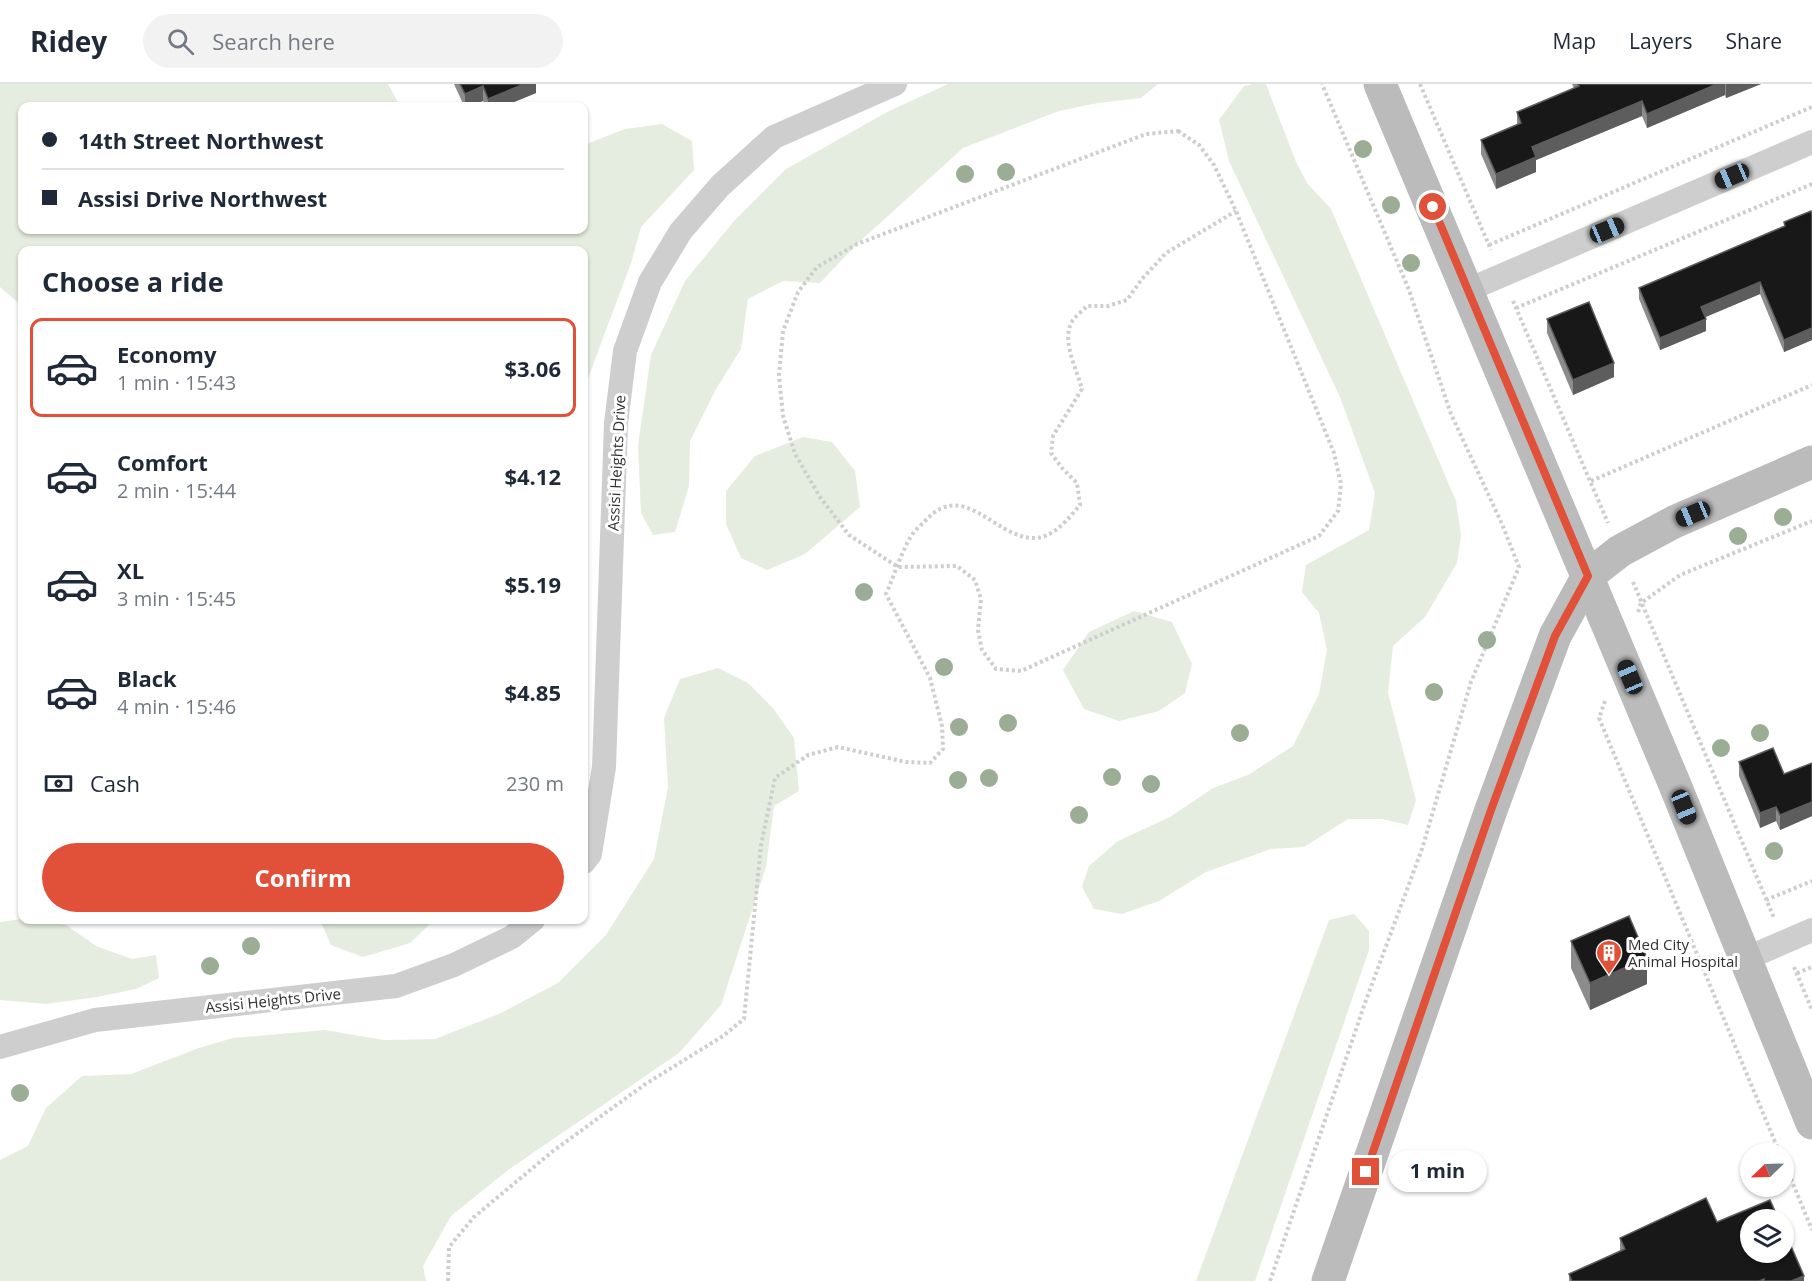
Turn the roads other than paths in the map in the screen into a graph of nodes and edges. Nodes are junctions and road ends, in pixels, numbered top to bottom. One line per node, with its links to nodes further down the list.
1 (895, 84): 7 (street, Assisi Heights Drive)
2 (1380, 84): 4 (street)
3 (1812, 142): 4 (street)
4 (1468, 290): 6 (street)
5 (1812, 462): 6 (street)
6 (1588, 576): 10 (street); 13 (street)
7 (588, 857)
8 (528, 924): 11 (street, Assisi Heights Drive)
9 (1812, 930): 10 (street)
10 (1745, 959): 12 (street)
11 (0, 1047)
12 (1812, 1123)
13 (1328, 1281)

